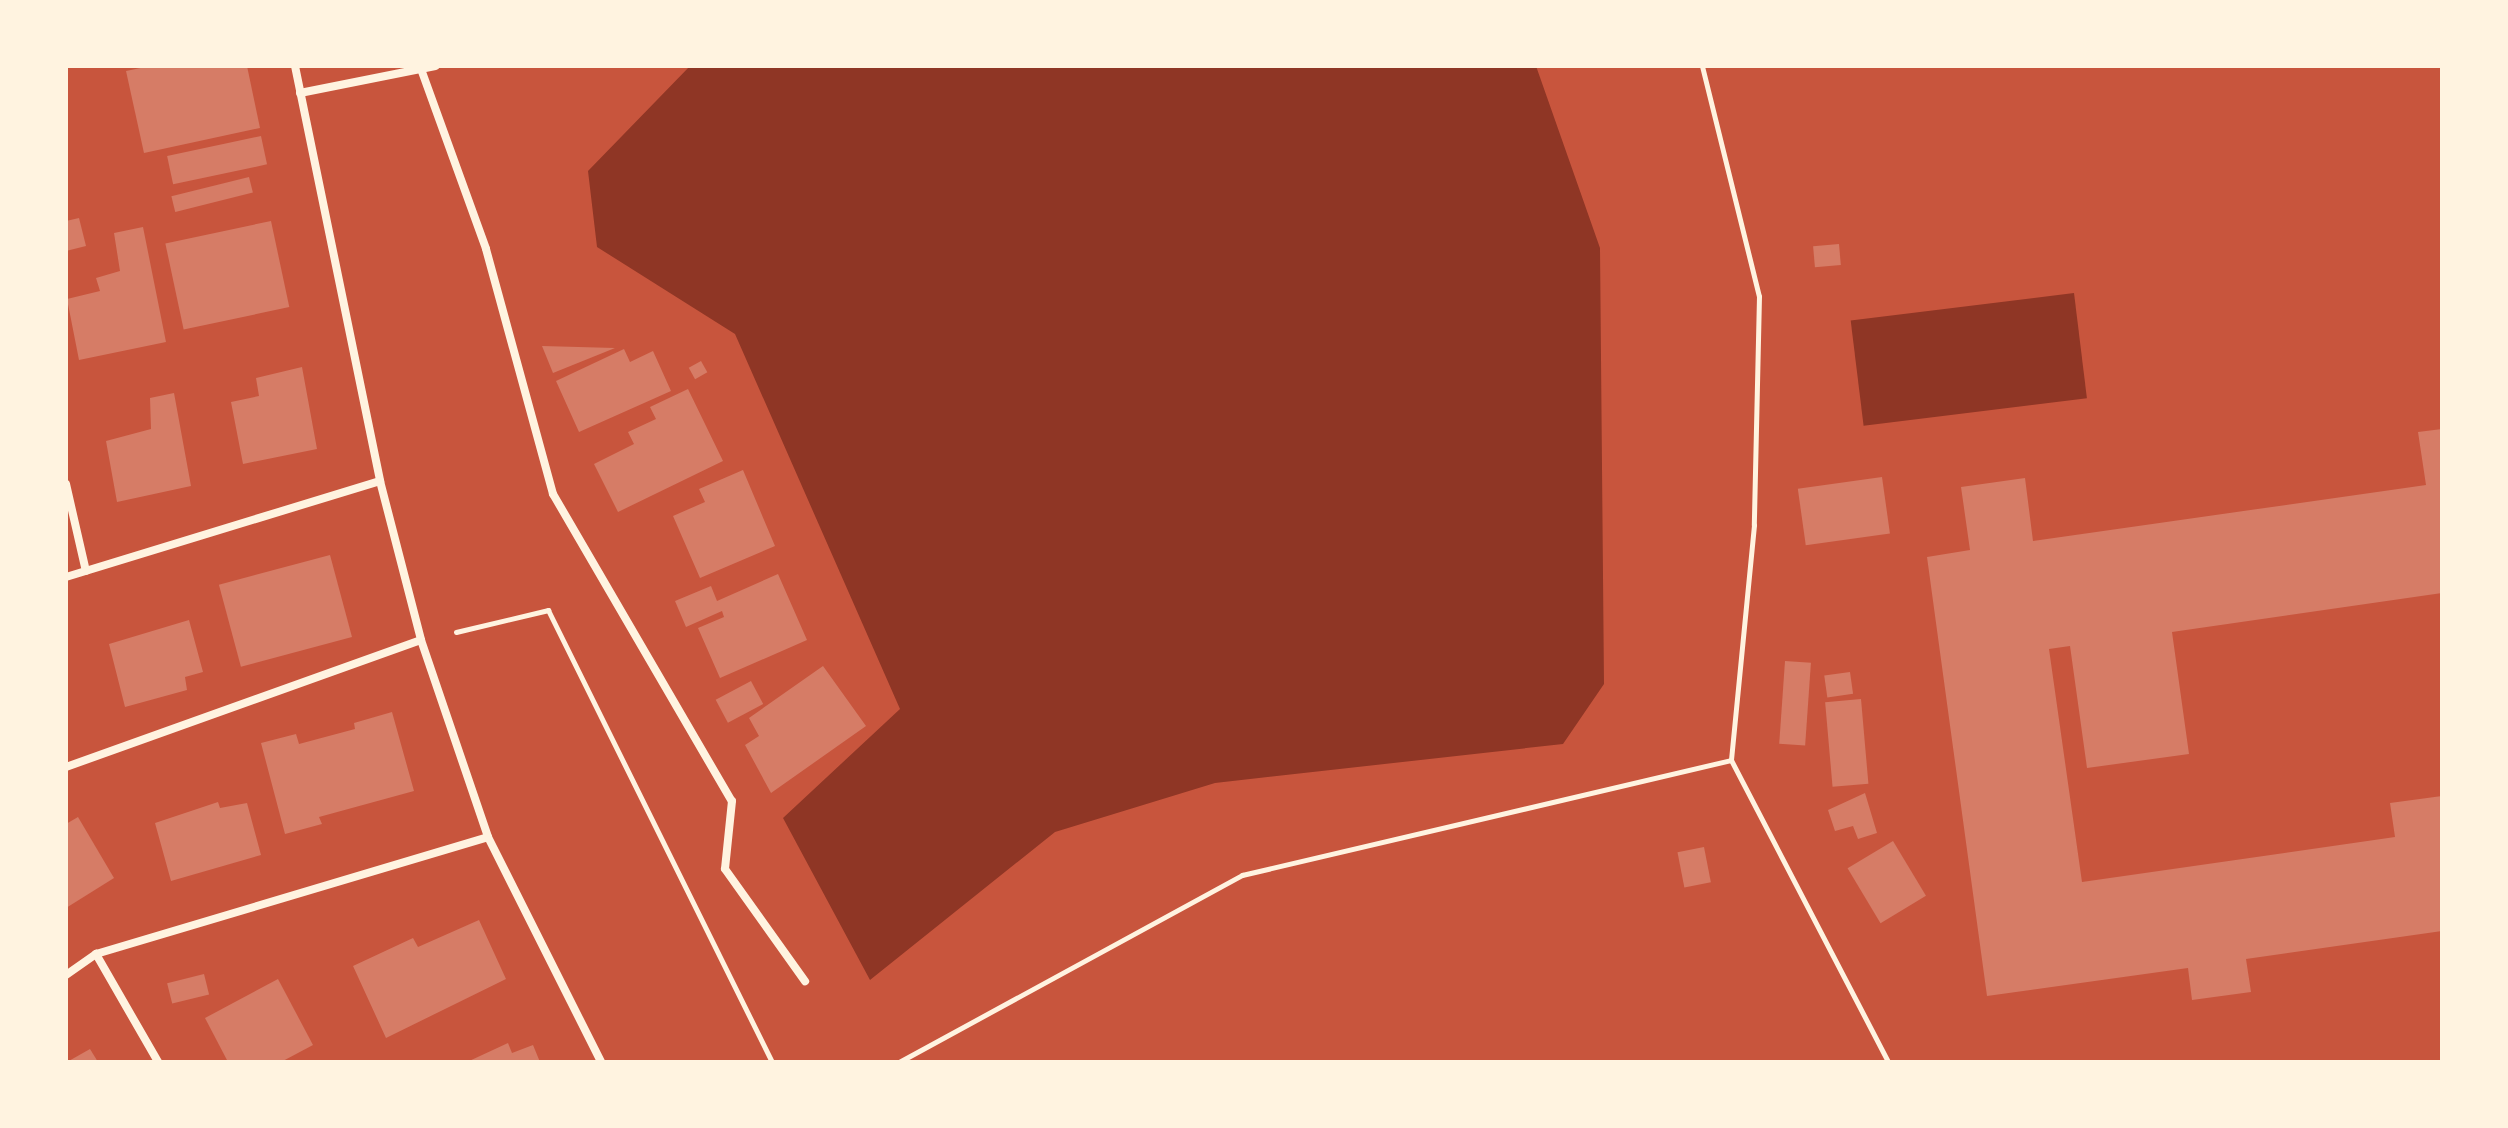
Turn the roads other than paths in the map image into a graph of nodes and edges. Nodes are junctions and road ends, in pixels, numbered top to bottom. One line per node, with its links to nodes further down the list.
1 (295, 66): 4 (street)
2 (435, 66): 3 (street)
3 (421, 69): 4 (street); 14 (street)
4 (300, 93): 5 (street)
5 (380, 481): 7 (street); 9 (street)
6 (66, 484): 7 (street)
7 (86, 571): 8 (street)
8 (66, 577)
9 (421, 640): 10 (street); 11 (street)
10 (66, 767)
11 (488, 837): 12 (street); 16 (street)
12 (96, 954): 13 (street); 15 (street)
13 (66, 975)
14 (805, 981)
15 (158, 1062)
16 (601, 1062)

